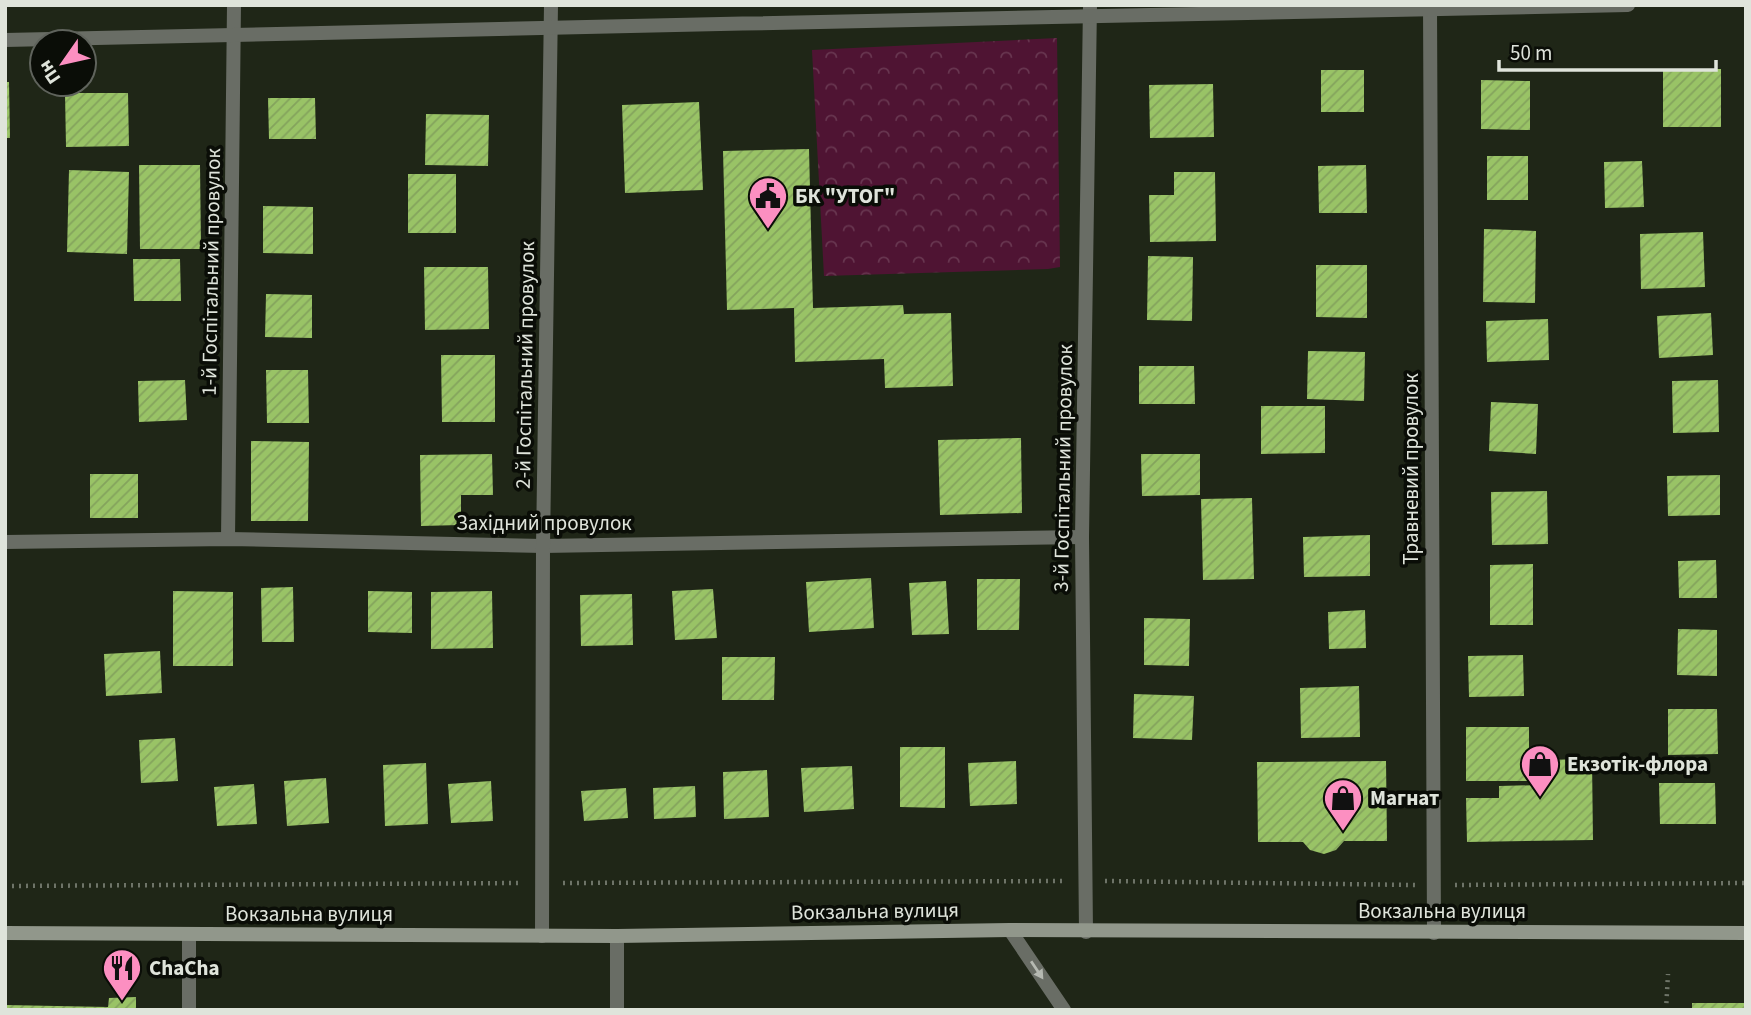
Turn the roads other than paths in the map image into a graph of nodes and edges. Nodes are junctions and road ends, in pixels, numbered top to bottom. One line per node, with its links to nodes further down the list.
1 (234, 5): 7 (street, 1-й Госпітальний провулок)
2 (551, 5): 6 (street, 2-й Госпітальний провулок)
3 (1628, 5): 4 (street)
4 (1430, 7): 5 (street); 16 (street, Травневий провулок)
5 (1091, 10): 6 (street); 9 (street, 3-й Госпітальний провулок)
6 (552, 30): 7 (street); 12 (street, 2-й Госпітальний провулок)
7 (235, 36): 8 (street); 10 (street, 1-й Госпітальний провулок)
8 (5, 40)
9 (1082, 537): 12 (street, Західний провулок); 14 (street, 3-й Госпітальний провулок)
10 (228, 539): 11 (street, Західний провулок); 12 (street, Західний провулок)
11 (5, 542)
12 (543, 546): 19 (street, 2-й Госпітальний провулок)
13 (1010, 930): 14 (main road, Вокзальна вулиця); 20 (main road, Вокзальна вулиця); 23 (street, one-way to 23)
14 (1086, 932): 16 (main road, Вокзальна вулиця)
15 (5, 933): 18 (main road, Вокзальна вулиця)
16 (1434, 933): 17 (main road, Вокзальна вулиця)
17 (1746, 933)
18 (189, 934): 19 (main road, Вокзальна вулиця); 21 (street)
19 (542, 936): 20 (main road, Вокзальна вулиця)
20 (617, 936): 22 (street)
21 (189, 1010)
22 (617, 1010)
23 (1065, 1010)

